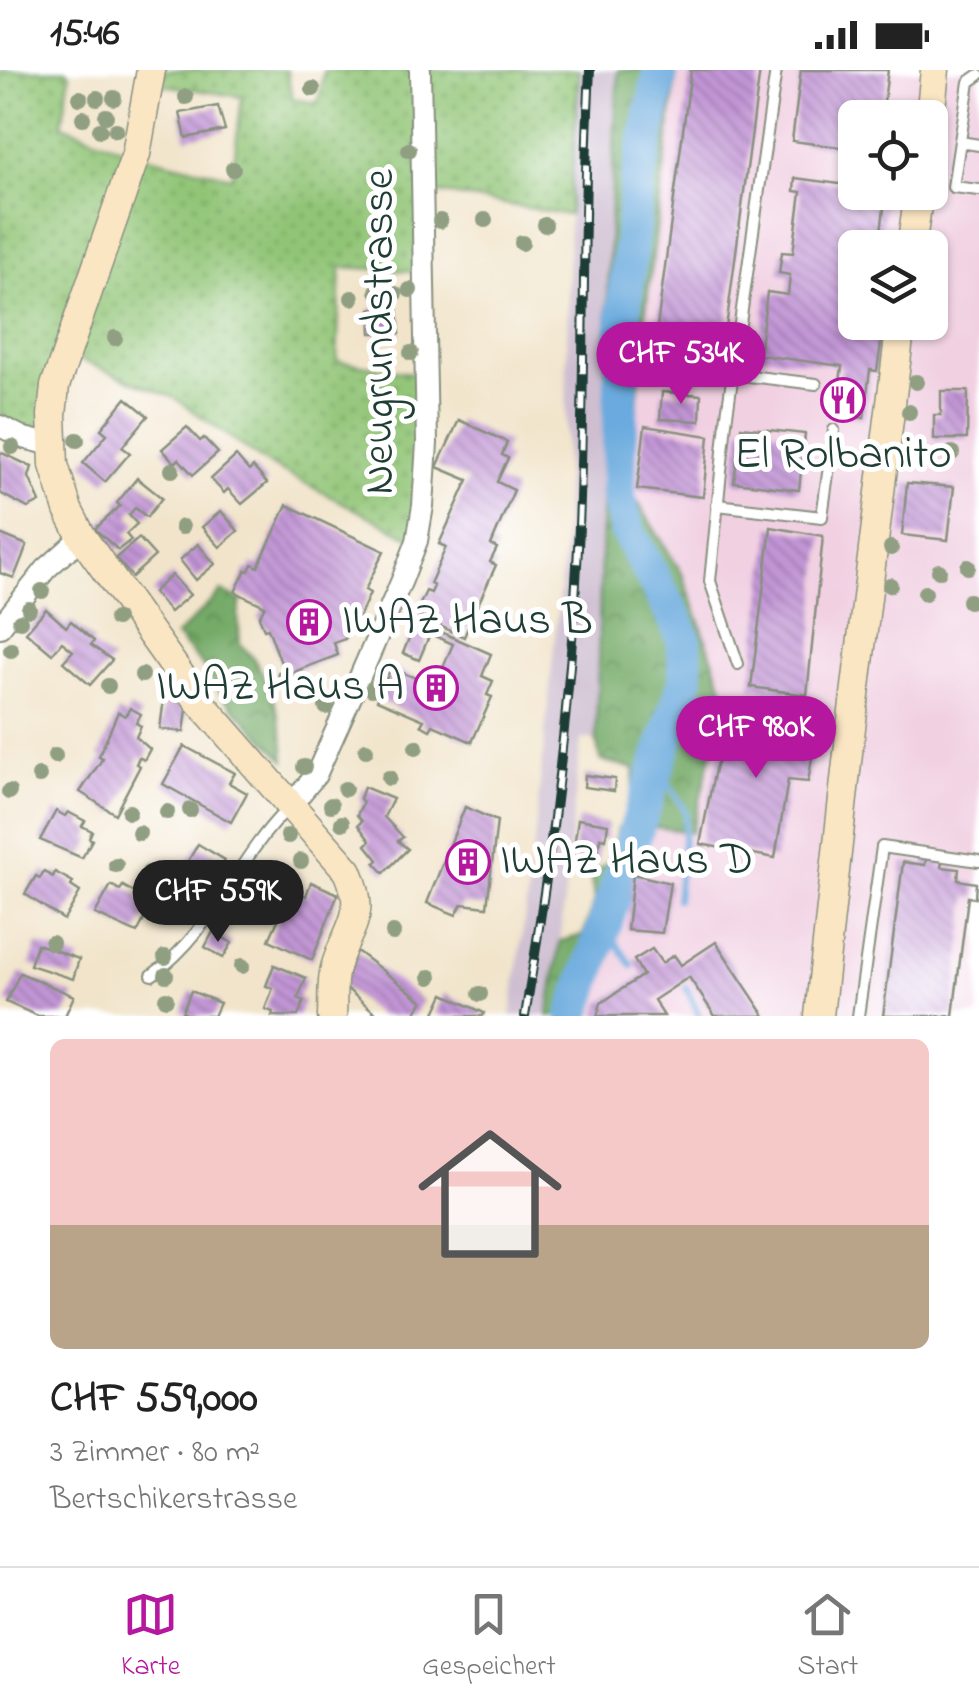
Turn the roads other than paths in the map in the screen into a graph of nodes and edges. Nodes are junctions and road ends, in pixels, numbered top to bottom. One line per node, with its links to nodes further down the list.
1 (151, 70): 16 (street)
2 (420, 70): 21 (street, Neugrundstrasse)
3 (776, 70): 12 (lane)
4 (935, 70): 6 (street)
5 (979, 75): 7 (lane)
6 (932, 100)
7 (960, 142): 8 (lane); 9 (lane)
8 (979, 144)
9 (979, 190)
10 (898, 340): 25 (street)
11 (656, 365): 12 (lane)
12 (732, 372): 13 (lane); 17 (lane)
13 (816, 384)
14 (0, 426): 16 (street)
15 (834, 430): 17 (lane)
16 (52, 444): 18 (street)
17 (717, 505): 20 (lane)
18 (82, 537): 19 (street); 21 (street)
19 (0, 627)
20 (738, 664)
21 (292, 804): 23 (lane); 24 (street)
22 (979, 861): 26 (lane)
23 (152, 975)
24 (332, 1016)
25 (819, 1016)
26 (858, 1016)

